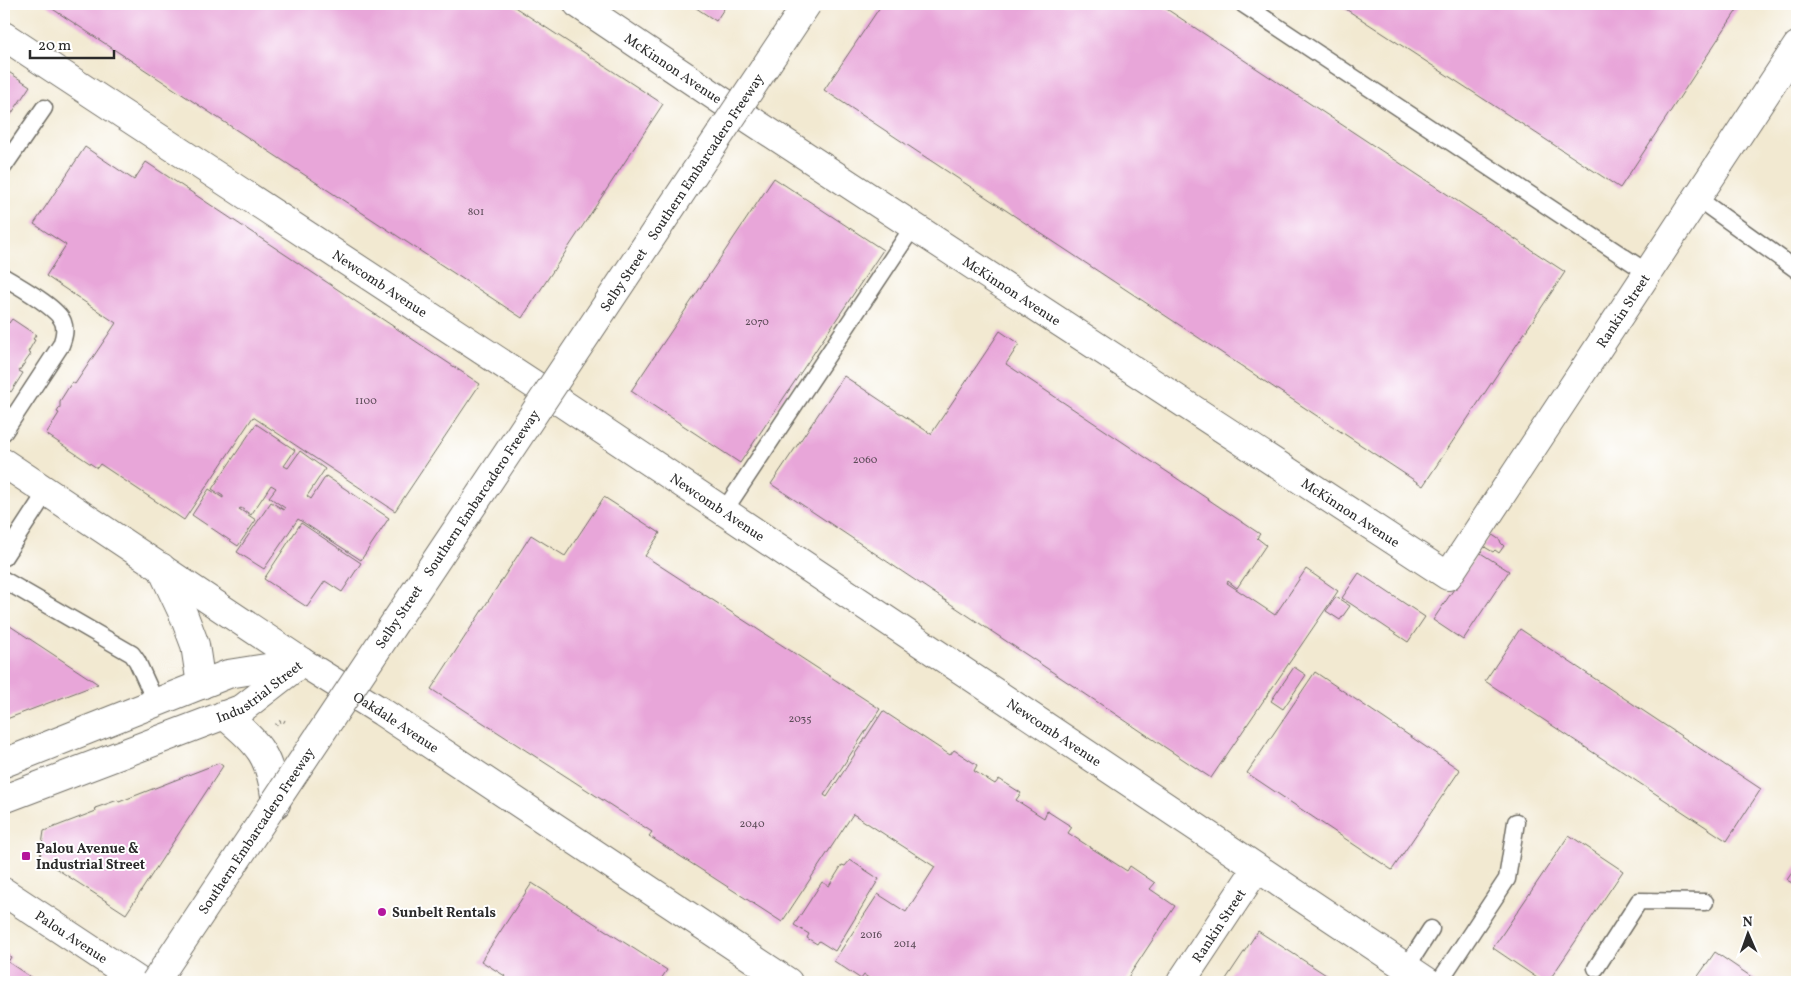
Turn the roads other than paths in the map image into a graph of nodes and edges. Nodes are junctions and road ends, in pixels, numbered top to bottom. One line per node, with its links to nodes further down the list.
1 (578, 4): 8 (main road, McKinnon Avenue)
2 (806, 4): 8 (main road, Selby Street); 40 (main road, Southern Embarcadero Freeway, bridge)
3 (825, 4): 42 (main road, Southern Embarcadero Freeway)
4 (1243, 4): 13 (lane)
5 (4, 36): 15 (main road, Newcomb Avenue)
6 (1797, 46): 10 (main road, Rankin Street)
7 (44, 108): 9 (lane)
8 (734, 109): 11 (main road, McKinnon Avenue); 15 (main road, Selby Street)
9 (4, 166)
10 (1697, 198): 12 (lane); 13 (main road, Rankin Street)
11 (913, 227): 19 (lane); 22 (main road, McKinnon Avenue)
12 (1797, 270)
13 (1648, 273): 22 (main road, Rankin Street)
14 (4, 277): 16 (lane)
15 (547, 393): 19 (main road, Newcomb Avenue); 26 (main road, Selby Street)
16 (4, 432)
17 (4, 462): 18 (main road, Oakdale Avenue)
18 (46, 491): 20 (lane); 21 (main road, Oakdale Avenue)
19 (724, 511): 33 (main road, Newcomb Avenue)
20 (4, 557)
21 (161, 567): 24 (main road, Oakdale Avenue); 25 (main road)
22 (1448, 576)
23 (4, 580): 27 (lane)
24 (302, 662): 25 (main road, Industrial Street); 26 (main road, Oakdale Avenue); 28 (main road, Industrial Street)
25 (201, 685): 27 (main road, Industrial Street)
26 (351, 692): 31 (main road, Selby Street); 43 (main road, Oakdale Avenue)
27 (156, 703): 29 (main road, Industrial Street)
28 (224, 715): 30 (main road, Industrial Street); 31 (main road)
29 (4, 763)
30 (4, 800)
31 (276, 804): 41 (main road, Selby Street)
32 (1516, 822): 45 (lane)
33 (1256, 869): 38 (main road, Newcomb Avenue); 44 (main road, Rankin Street)
34 (4, 892): 39 (main road, Palou Avenue)
35 (1705, 902): 37 (lane)
36 (1431, 929): 38 (lane)
37 (1596, 968)
38 (1417, 975)
39 (140, 982)
40 (155, 982)
41 (159, 982)
42 (174, 982)
43 (788, 982)
44 (1181, 982)
45 (1439, 982)

